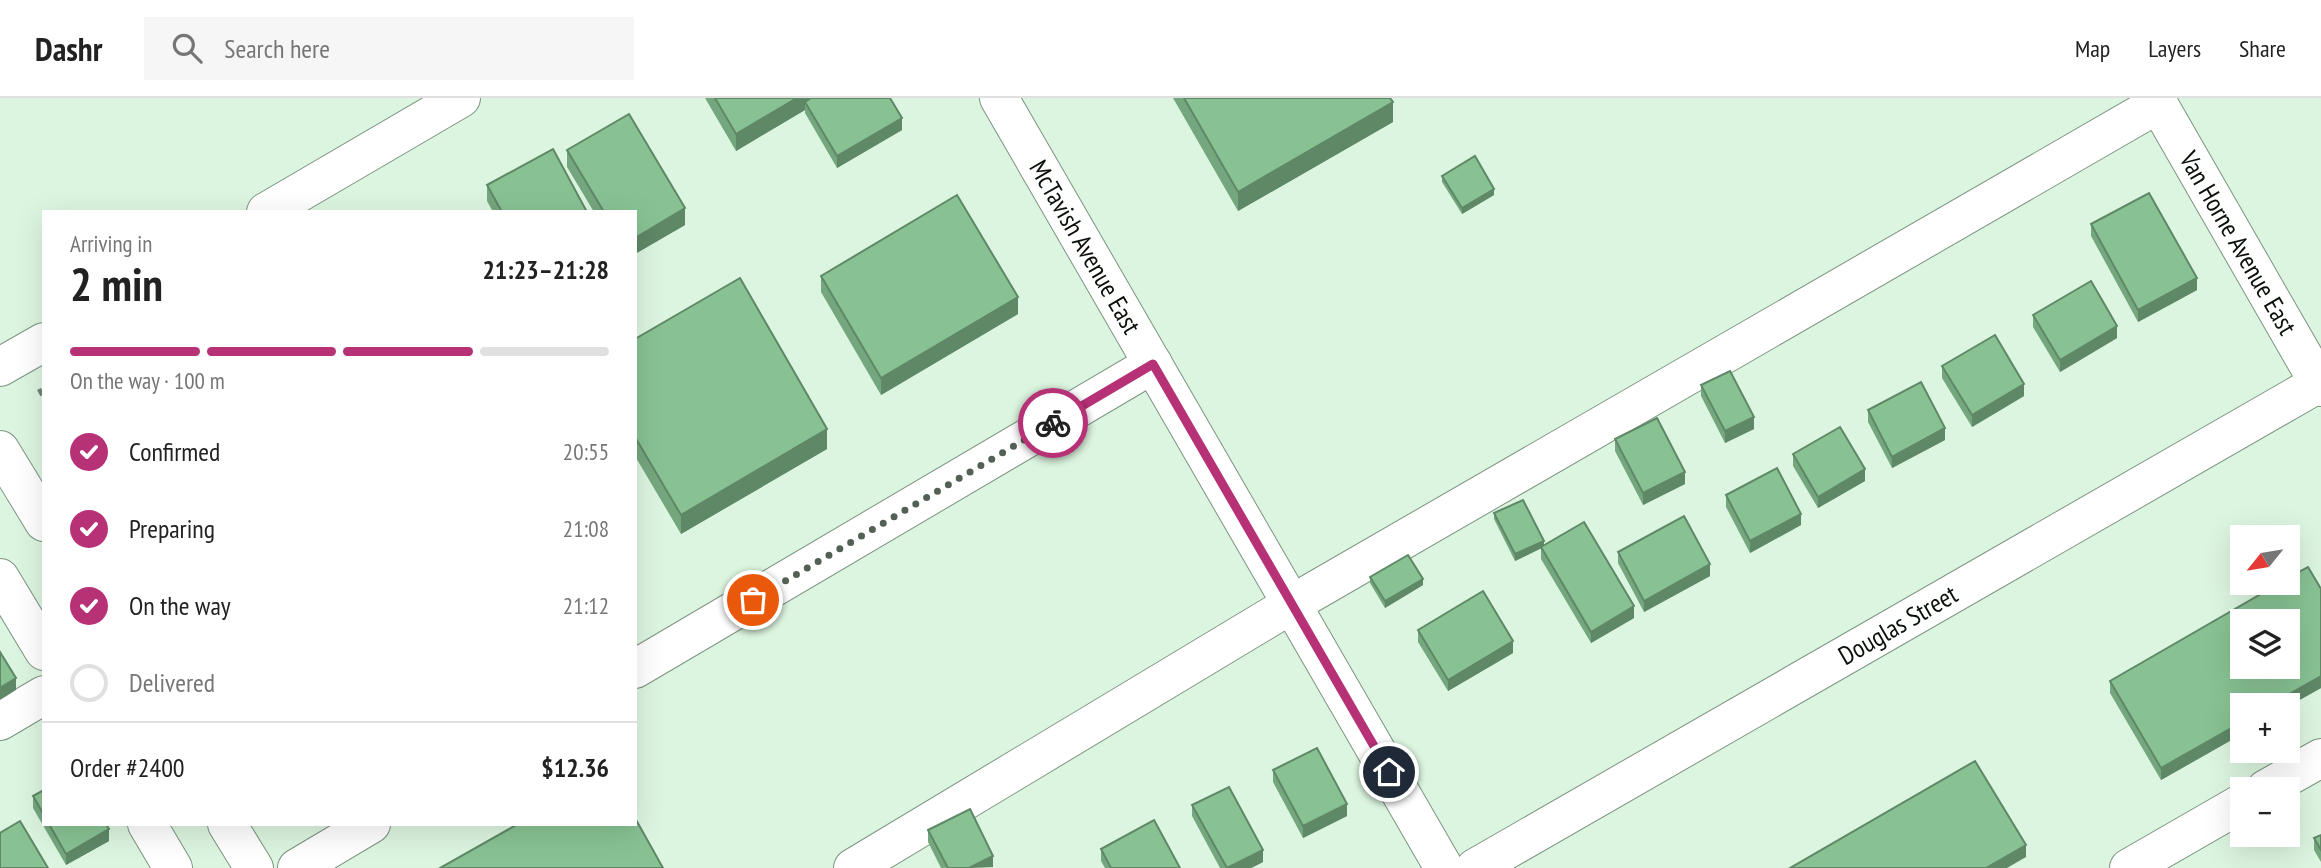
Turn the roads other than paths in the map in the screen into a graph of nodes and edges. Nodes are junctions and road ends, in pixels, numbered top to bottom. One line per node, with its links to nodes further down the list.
1 (461, 98): 4 (street)
2 (999, 98): 6 (street, McTavish Avenue East)
3 (2156, 101): 8 (street, Van Horne Avenue East); 12 (street)
4 (269, 210)
5 (42, 343): 7 (street)
6 (1153, 364): 12 (street, McTavish Avenue East); 14 (street)
7 (0, 367)
8 (2320, 384): 28 (street, Douglas Street)
9 (0, 450): 10 (street)
10 (42, 519)
11 (0, 578): 13 (street)
12 (1292, 604): 26 (street); 27 (street, McTavish Avenue East)
13 (42, 648)
14 (637, 668)
15 (42, 696): 16 (street)
16 (0, 721)
17 (2321, 758): 18 (street)
18 (2287, 777)
19 (2230, 810): 29 (street)
20 (148, 826): 23 (street)
21 (229, 826): 24 (street)
22 (368, 826): 25 (street)
23 (173, 868)
24 (254, 868)
25 (297, 868)
26 (853, 868)
27 (1444, 868)
28 (1475, 868)
29 (2129, 868)

